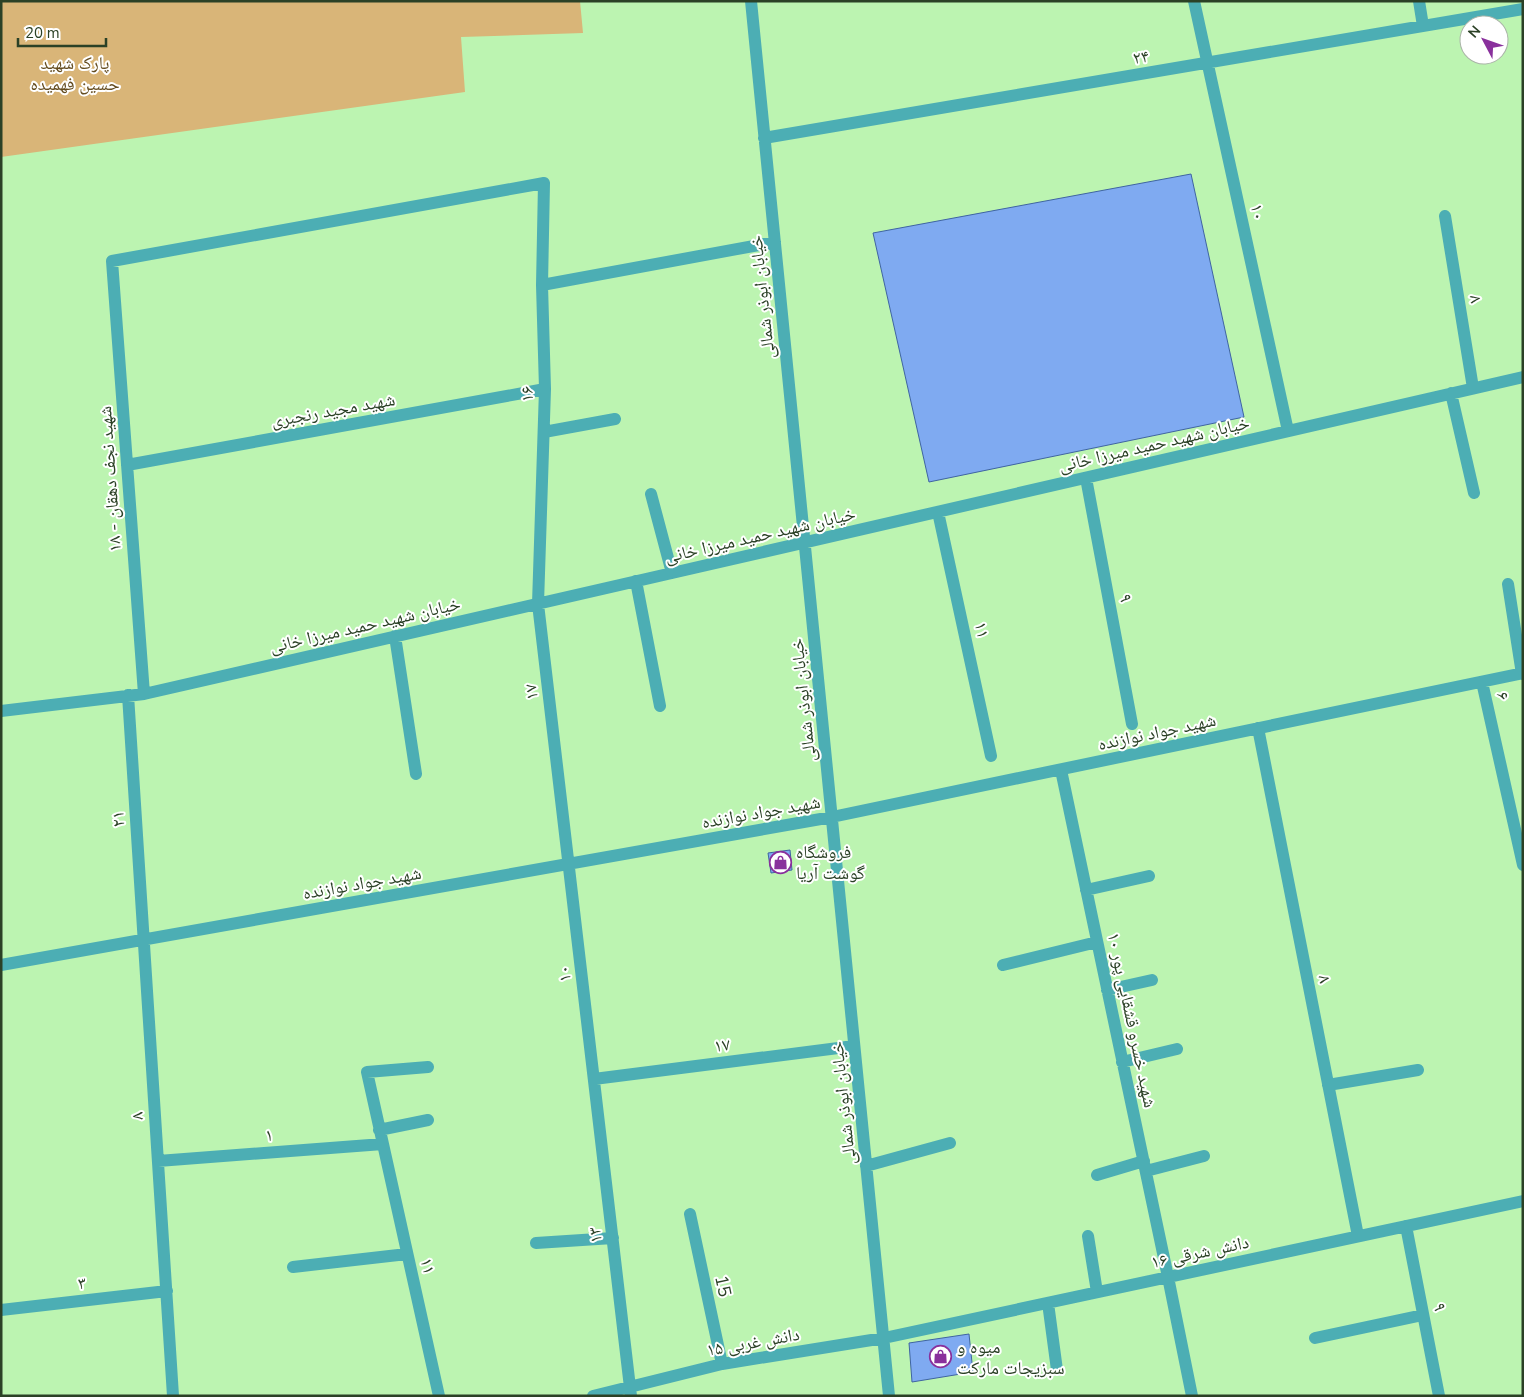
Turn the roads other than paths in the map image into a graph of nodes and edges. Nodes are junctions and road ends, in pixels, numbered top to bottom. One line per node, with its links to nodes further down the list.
1 (751, 1): 7 (street, خیابان ابوذر شمالی)
2 (1194, 1): 6 (street, ۱۰)
3 (1419, 1): 5 (street)
4 (1523, 9): 5 (street, ۲۴)
5 (1423, 26): 6 (street, ۲۴)
6 (1208, 63): 7 (street, ۲۴); 17 (street, ۱۰)
7 (764, 138): 9 (street, خیابان ابوذر شمالی)
8 (1445, 216): 13 (street, ۸)
9 (774, 242): 11 (street); 24 (street, خیابان ابوذر شمالی)
10 (112, 262): 11 (street, ۱۶); 19 (street, شهید نجف دهقان - ۱۸)
11 (542, 285): 14 (street, ۱۶)
12 (1523, 377): 13 (street, خیابان شهید حمید میرزا خانی)
13 (1473, 388): 15 (street, خیابان شهید حمید میرزا خانی)
14 (545, 389): 18 (street, ۱۶); 19 (street, شهید مجید رنجبری)
15 (1451, 393): 17 (street, خیابان شهید حمید میرزا خانی); 22 (street)
16 (615, 419): 18 (street)
17 (1288, 431): 20 (street, خیابان شهید حمید میرزا خانی)
18 (544, 432): 28 (street, ۱۶)
19 (127, 465): 32 (street, شهید نجف دهقان - ۱۸)
20 (1086, 478): 23 (street, خیابان شهید حمید میرزا خانی); 36 (street, ۹)
21 (651, 494): 25 (street)
22 (1474, 494)
23 (938, 512): 24 (street, خیابان شهید حمید میرزا خانی); 38 (street, ۱۱)
24 (805, 543): 25 (street, خیابان شهید حمید میرزا خانی); 41 (street, خیابان ابوذر شمالی)
25 (672, 574): 26 (street, خیابان شهید حمید میرزا خانی)
26 (636, 581): 28 (street, خیابان شهید حمید میرزا خانی); 34 (street)
27 (1508, 584): 30 (street)
28 (538, 604): 29 (street, خیابان شهید حمید میرزا خانی); 42 (street, ۱۷)
29 (395, 636): 32 (street, خیابان شهید حمید میرزا خانی); 40 (street)
30 (1523, 674): 31 (street, شهید جواد نوازنده)
31 (1482, 682): 37 (street, شهید جواد نوازنده); 43 (street, ۶)
32 (144, 694): 33 (street, خیابان شهید حمید میرزا خانی)
33 (128, 695): 35 (street, خیابان شهید حمید میرزا خانی); 46 (street, ۲۱)
34 (660, 706)
35 (1, 711)
36 (1132, 724)
37 (1258, 728): 39 (street, شهید جواد نوازنده); 58 (street, ۸)
38 (992, 756)
39 (1061, 770): 41 (street, شهید جواد نوازنده); 45 (street, شهید خسرو قشقایی پور ۱۰)
40 (416, 774)
41 (832, 818): 42 (street, شهید جواد نوازنده); 52 (street, خیابان ابوذر شمالی)
42 (568, 864): 46 (street, شهید جواد نوازنده); 57 (street, ۱۰)
43 (1523, 865)
44 (1149, 876): 45 (street)
45 (1086, 890): 47 (street, شهید خسرو قشقایی پور ۱۰)
46 (143, 940): 48 (street, شهید جواد نوازنده); 64 (street, ۸)
47 (1098, 942): 49 (street); 51 (street, شهید خسرو قشقایی پور ۱۰)
48 (1, 965)
49 (1003, 965)
50 (1152, 980): 51 (street)
51 (1107, 990): 54 (street, شهید خسرو قشقایی پور ۱۰)
52 (854, 1046): 57 (street, ۱۷); 65 (street, خیابان ابوذر شمالی)
53 (1177, 1049): 54 (street)
54 (1122, 1062): 66 (street, شهید خسرو قشقایی پور ۱۰)
55 (428, 1067): 60 (street, ۱۱)
56 (1418, 1070): 58 (street)
57 (594, 1079): 73 (street, ۱۳)
58 (1328, 1085): 72 (street, ۸)
59 (428, 1120): 60 (street)
60 (380, 1130): 62 (street, ۱۱)
61 (950, 1143): 65 (street)
62 (383, 1144): 64 (street, ۱); 75 (street, ۱۱)
63 (1204, 1156): 66 (street)
64 (158, 1161): 78 (street, ۸)
65 (866, 1166): 83 (street, خیابان ابوذر شمالی)
66 (1145, 1166): 67 (street); 77 (street, شهید خسرو قشقایی پور ۱۰)
67 (1096, 1174)
68 (1523, 1201): 70 (street, دانش شرقی ۱۶)
69 (690, 1214): 85 (street, 15)
70 (1406, 1226): 72 (street, دانش شرقی ۱۶); 82 (street, ۹)
71 (1088, 1236): 79 (street)
72 (1358, 1236): 77 (street, دانش شرقی ۱۶)
73 (612, 1238): 74 (street); 87 (street, ۱۳)
74 (536, 1243)
75 (407, 1254): 76 (street); 89 (street, ۱۱)
76 (292, 1266)
77 (1168, 1277): 79 (street, دانش شرقی ۱۶); 92 (street, شهید خسرو قشقایی پور ۱۰)
78 (166, 1291): 81 (street, ۳); 88 (street, ۸)
79 (1097, 1292): 80 (street, دانش شرقی ۱۶)
80 (1048, 1303): 83 (street, دانش شرقی ۱۶); 86 (street)
81 (1, 1310)
82 (1424, 1315): 84 (street); 93 (street, ۹)
83 (884, 1338): 85 (street, دانش غربی ۱۵); 91 (street, خیابان ابوذر شمالی)
84 (1315, 1338)
85 (722, 1364): 87 (street, دانش غربی ۱۵)
86 (1057, 1370)
87 (631, 1391): 90 (street, دانش غربی ۱۵)
88 (173, 1396)
89 (439, 1396)
90 (593, 1396)
91 (889, 1396)
92 (1192, 1396)
93 (1439, 1396)

